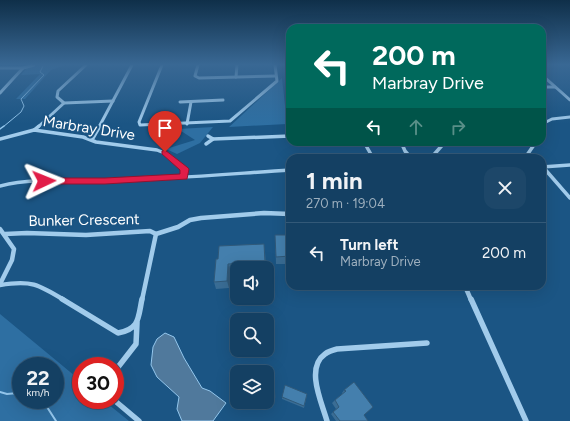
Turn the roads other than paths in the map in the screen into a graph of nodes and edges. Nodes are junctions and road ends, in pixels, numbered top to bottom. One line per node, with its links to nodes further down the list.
1 (8, 85): 9 (street)
2 (65, 85): 15 (street)
3 (122, 85): 12 (street)
4 (155, 85): 18 (street)
5 (273, 85): 18 (street)
6 (552, 85): 8 (street)
7 (546, 87): 8 (street)
8 (555, 87): 11 (street)
9 (0, 93)
10 (223, 100): 14 (street)
11 (570, 100)
12 (113, 101): 15 (street); 24 (street)
13 (180, 102): 14 (street)
14 (191, 102): 18 (street)
15 (64, 103): 19 (street)
16 (570, 117): 17 (street)
17 (546, 121)
18 (187, 124)
19 (34, 130): 22 (street, Marbray Drive); 24 (street, Marbray Drive)
20 (208, 136): 23 (street)
21 (286, 136): 23 (street)
22 (0, 139)
23 (213, 139): 25 (street)
24 (92, 140): 32 (street, Marbray Drive)
25 (206, 144)
26 (442, 146): 27 (street)
27 (434, 154)
28 (570, 165): 29 (street)
29 (546, 167)
30 (286, 170): 32 (street)
31 (546, 170): 34 (street)
32 (184, 176): 33 (street)
33 (0, 186)
34 (570, 198)
35 (286, 214): 38 (street)
36 (0, 229): 37 (street)
37 (5, 234): 38 (street, Bunker Crescent); 39 (street)
38 (156, 234): 41 (street, Bunker Crescent)
39 (0, 285): 41 (street)
40 (467, 290): 47 (street)
41 (137, 323): 43 (street, Bunker Crescent)
42 (427, 343): 46 (street)
43 (124, 359)
44 (124, 408): 45 (street)
45 (139, 421)
46 (328, 421)
47 (526, 421)

